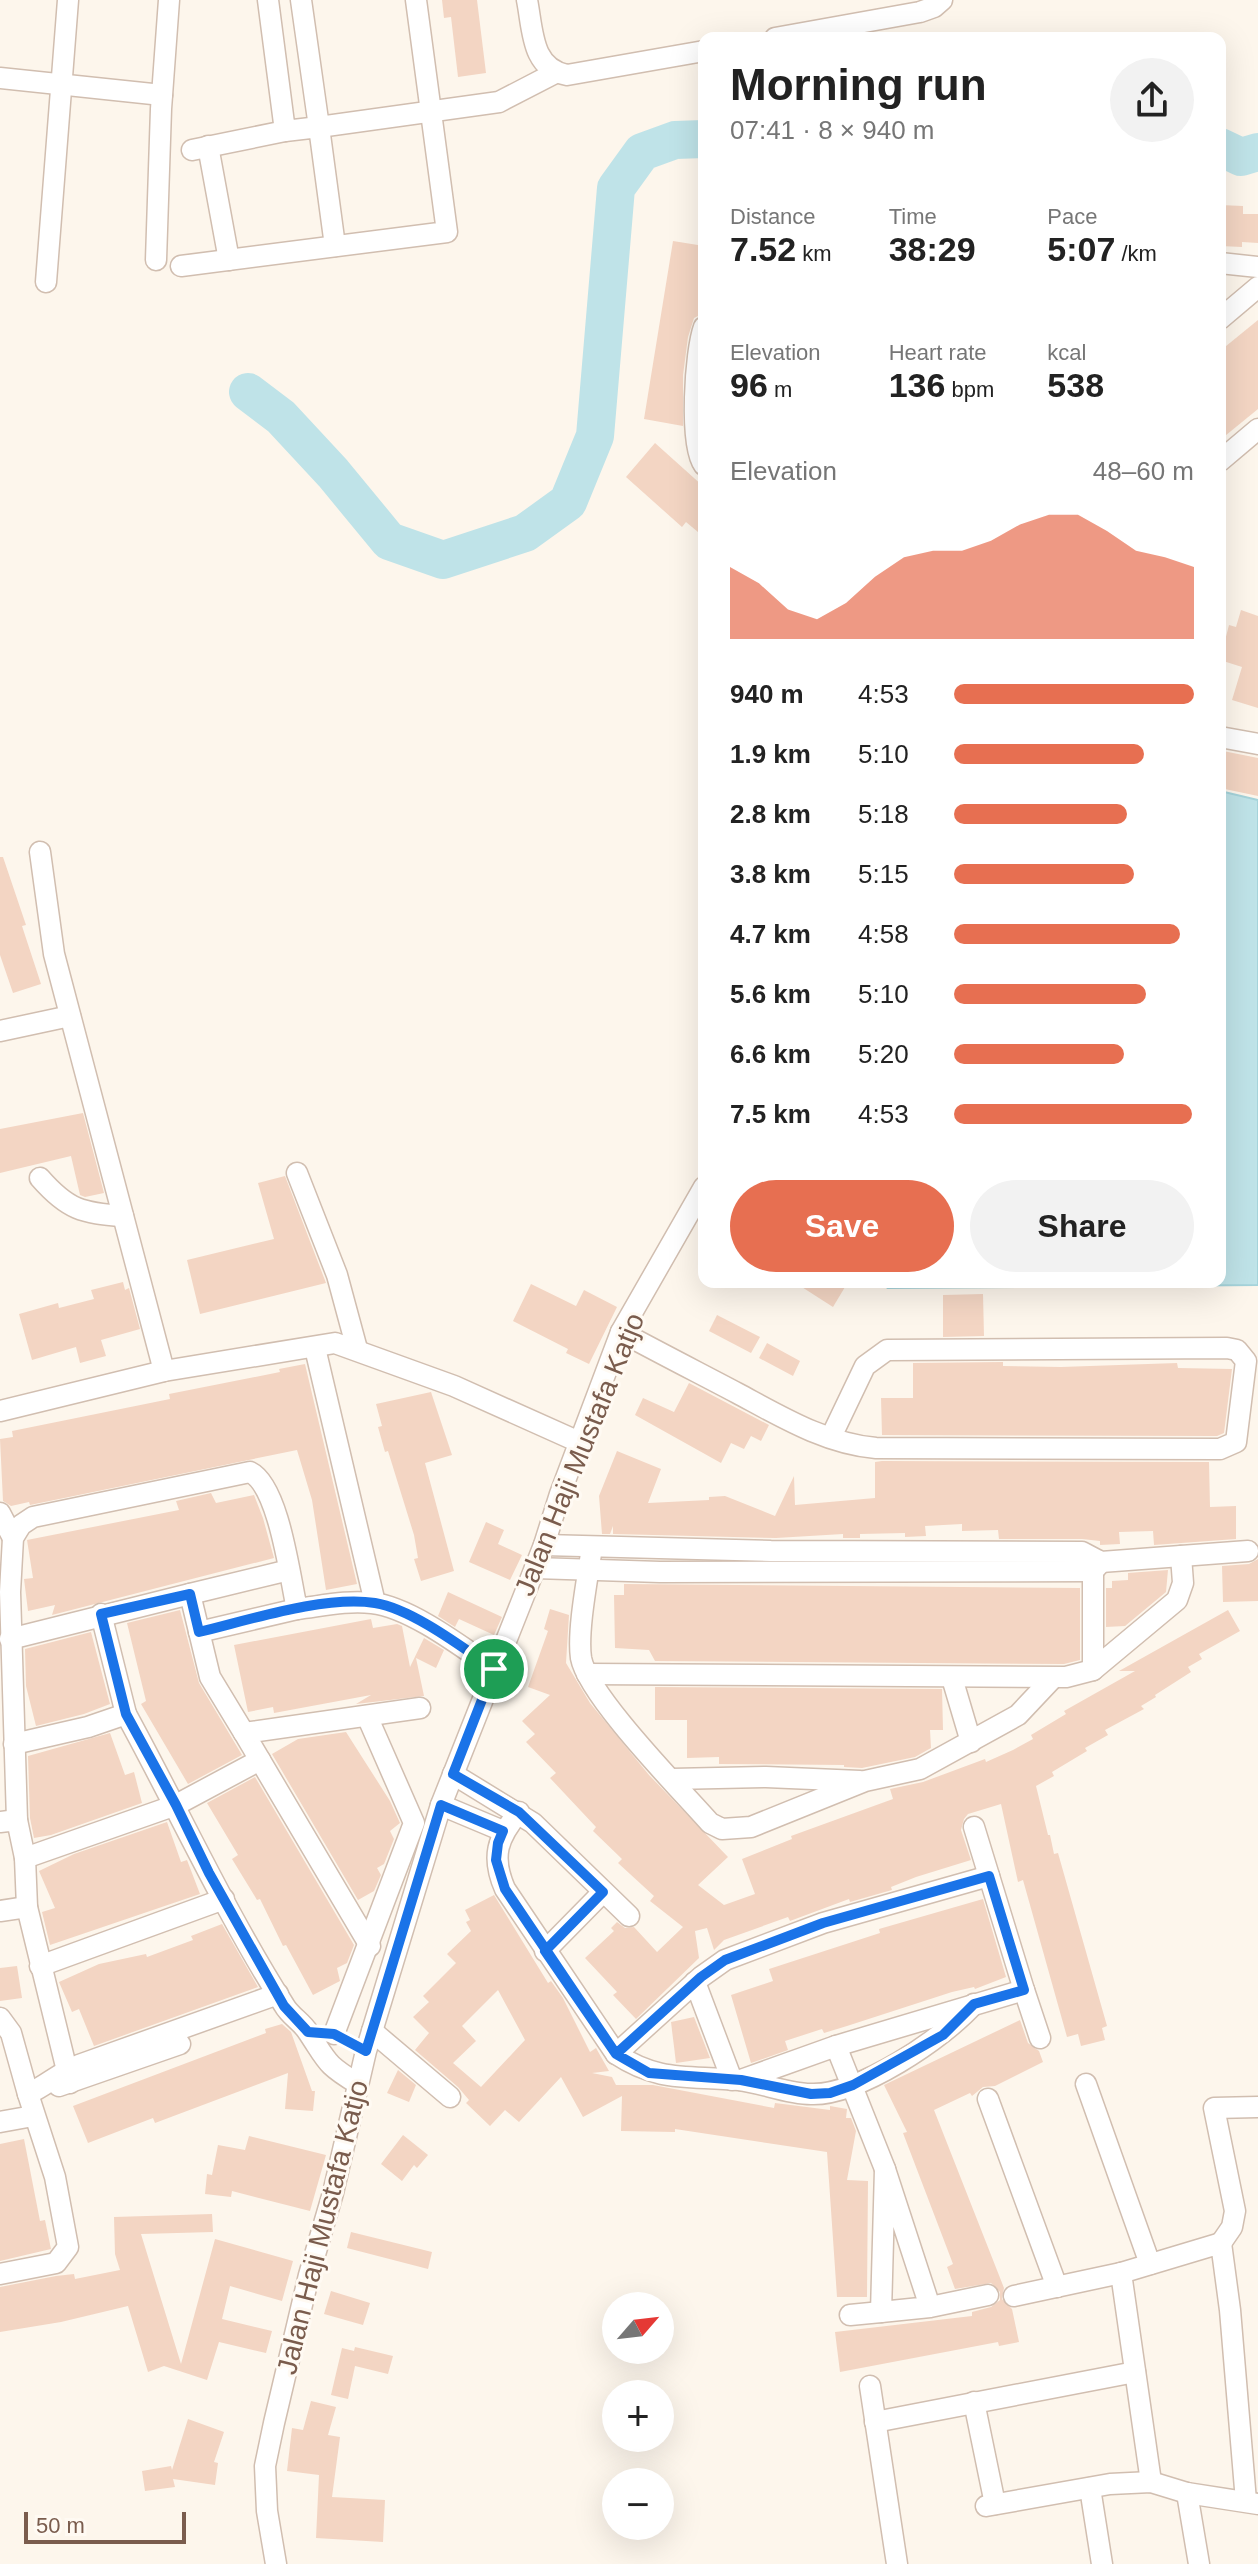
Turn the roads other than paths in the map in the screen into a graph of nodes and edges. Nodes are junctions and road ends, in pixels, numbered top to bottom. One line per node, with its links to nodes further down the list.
1 (68, 0): 12 (street)
2 (169, 0): 13 (street)
3 (268, 0): 16 (street)
4 (301, 0): 15 (street)
5 (416, 0): 14 (street)
6 (527, 0): 10 (street)
7 (942, 0): 8 (street)
8 (808, 32)
9 (698, 52): 10 (street)
10 (555, 73): 14 (street)
11 (0, 78): 12 (street)
12 (61, 83): 13 (street); 23 (street)
13 (162, 95): 18 (street)
14 (433, 113): 15 (street); 17 (street)
15 (319, 127): 16 (street); 17 (street)
16 (285, 131): 19 (street)
17 (335, 246): 19 (street)
18 (156, 260)
19 (229, 260): 21 (street)
20 (1226, 264): 22 (street)
21 (181, 266)
22 (1258, 267)
23 (46, 282)
24 (1258, 287): 25 (street)
25 (1226, 314)
26 (698, 387): 28 (street)
27 (1258, 429): 29 (street)
28 (698, 450)
29 (1226, 456)
30 (1226, 738): 31 (street)
31 (1258, 744)
32 (40, 852): 33 (street)
33 (70, 1016): 34 (street); 38 (street)
34 (0, 1031)
35 (297, 1173): 41 (street)
36 (40, 1178): 38 (street)
37 (698, 1204): 39 (street, Jalan Haji Mustafa Katjo)
38 (123, 1216): 42 (street)
39 (621, 1332): 44 (street); 45 (street, Jalan Haji Mustafa Katjo)
40 (315, 1348): 41 (street); 42 (street); 58 (street)
41 (357, 1349): 45 (street)
42 (164, 1371): 43 (street)
43 (0, 1411)
44 (831, 1437): 44 (street)
45 (579, 1442): 48 (street, Jalan Haji Mustafa Katjo)
46 (0, 1513): 47 (street)
47 (13, 1538): 55 (street); 56 (street)
48 (544, 1545): 49 (street); 53 (street, Jalan Haji Mustafa Katjo)
49 (592, 1547): 52 (street); 54 (street)
50 (1248, 1551): 51 (street)
51 (1181, 1556): 52 (street); 64 (street)
52 (1097, 1566): 54 (street); 64 (street)
53 (535, 1568): 54 (street); 63 (street, Jalan Haji Mustafa Katjo)
54 (589, 1569): 65 (street)
55 (289, 1570): 57 (street); 59 (street)
56 (5, 1592): 62 (street)
57 (190, 1594): 60 (street); 61 (street)
58 (375, 1603): 59 (street); 63 (street)
59 (297, 1609): 61 (street)
60 (101, 1614): 62 (street); 70 (street)
61 (199, 1632): 72 (street)
62 (10, 1639): 68 (street)
63 (494, 1669): 76 (street, Jalan Haji Mustafa Katjo)
64 (1093, 1670): 67 (street)
65 (587, 1674): 66 (street); 77 (street)
66 (952, 1678): 67 (street); 73 (street)
67 (1051, 1680): 73 (street)
68 (6, 1705): 74 (street)
69 (420, 1708): 71 (street)
70 (126, 1714): 74 (street); 79 (street)
71 (367, 1716): 72 (street); 92 (street)
72 (244, 1733): 75 (street)
73 (971, 1742): 78 (street)
74 (14, 1744): 82 (street)
75 (260, 1760): 79 (street); 92 (street)
76 (453, 1774): 80 (street, Jalan Haji Mustafa Katjo); 81 (street)
77 (672, 1779): 78 (street); 78 (street)
78 (865, 1781)
79 (176, 1805): 85 (street); 88 (street)
80 (441, 1805): 84 (street); 100 (street, Jalan Haji Mustafa Katjo)
81 (519, 1812): 84 (street); 87 (street)
82 (8, 1821): 85 (street)
83 (974, 1827): 86 (street)
84 (503, 1831): 93 (street)
85 (25, 1858): 89 (street)
86 (989, 1876): 95 (street); 96 (street)
87 (603, 1892): 91 (street); 93 (street)
88 (224, 1899): 94 (street); 97 (street)
89 (27, 1907): 90 (street); 94 (street)
90 (0, 1911)
91 (629, 1916)
92 (370, 1946): 102 (street)
93 (545, 1951): 106 (street)
94 (40, 1966): 107 (street)
95 (695, 1982): 106 (street); 108 (street)
96 (1024, 1990): 98 (street); 103 (street)
97 (281, 2000): 101 (street); 107 (street)
98 (974, 2004): 104 (street); 111 (street)
99 (0, 2018): 112 (street)
100 (372, 2031): 105 (street, Jalan Haji Mustafa Katjo); 113 (street)
101 (308, 2032): 102 (street); 109 (street)
102 (334, 2034): 105 (street)
103 (1040, 2038)
104 (836, 2046): 108 (street); 111 (street)
105 (366, 2051): 109 (street, Jalan Haji Mustafa Katjo)
106 (616, 2054): 108 (street)
107 (68, 2076): 112 (street)
108 (737, 2080): 111 (street)
109 (358, 2084): 137 (street, Jalan Haji Mustafa Katjo)
110 (1086, 2084): 120 (street)
111 (853, 2085): 118 (street)
112 (28, 2094): 116 (street)
113 (450, 2097)
114 (988, 2099): 123 (street)
115 (1258, 2107): 119 (street)
116 (33, 2116): 117 (street); 122 (street)
117 (0, 2122)
118 (885, 2169): 126 (street); 127 (street)
119 (1221, 2243): 120 (street); 136 (street)
120 (1150, 2264): 121 (street)
121 (1121, 2273): 123 (street); 129 (street)
122 (0, 2274)
123 (1057, 2287): 125 (street)
124 (988, 2295): 126 (street)
125 (1014, 2296)
126 (930, 2307): 127 (street)
127 (881, 2312): 128 (street)
128 (850, 2315)
129 (1135, 2372): 131 (street); 133 (street)
130 (870, 2386): 132 (street)
131 (974, 2402): 132 (street); 134 (street)
132 (875, 2422): 138 (street)
133 (1151, 2482): 134 (street); 135 (street)
134 (1090, 2488): 139 (street)
135 (1187, 2493): 136 (street); 140 (street)
136 (1252, 2503)
137 (276, 2564)
138 (897, 2564)
139 (1102, 2564)
140 (1199, 2564)

